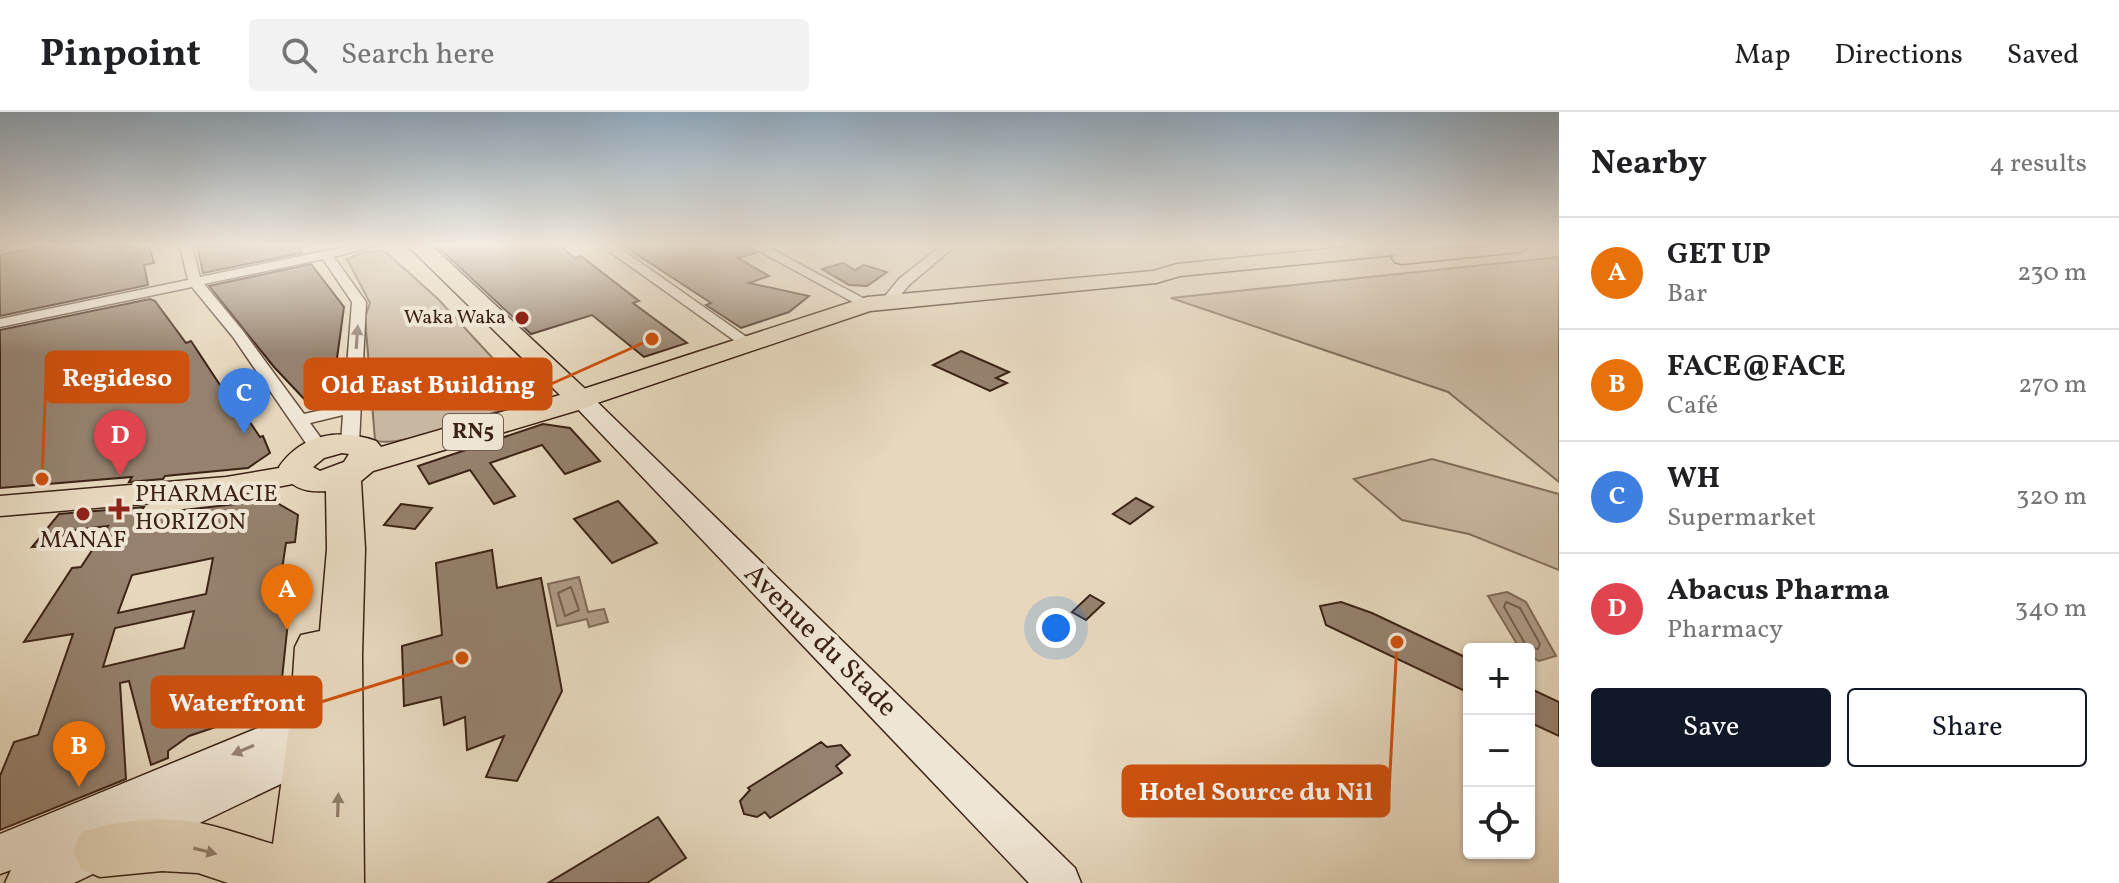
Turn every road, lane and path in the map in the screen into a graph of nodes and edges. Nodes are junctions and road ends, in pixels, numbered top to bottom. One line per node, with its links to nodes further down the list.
1 (195, 282): 9 (street); 13 (street)
2 (345, 282): 12 (street, one-way to 2)
3 (457, 282): 11 (highway)
4 (660, 282): 10 (street)
5 (833, 282): 8 (street)
6 (904, 282): 8 (street)
7 (1103, 282): 8 (main road, RN5)
8 (878, 303): 10 (main road, RN5)
9 (0, 323)
10 (747, 343): 11 (main road, RN5)
11 (581, 399): 14 (highway, RN5); 22 (street, Avenue du Stade)
12 (351, 408): 13 (street); 14 (street)
13 (298, 421): 14 (street)
14 (333, 464): 15 (main road); 16 (highway)
15 (0, 506)
16 (326, 730): 17 (street); 20 (highway)
17 (166, 802): 18 (street); 19 (street)
18 (100, 851): 20 (highway, one-way to 20); 21 (street)
19 (0, 854)
20 (309, 881)
21 (27, 883)
22 (1059, 883)

